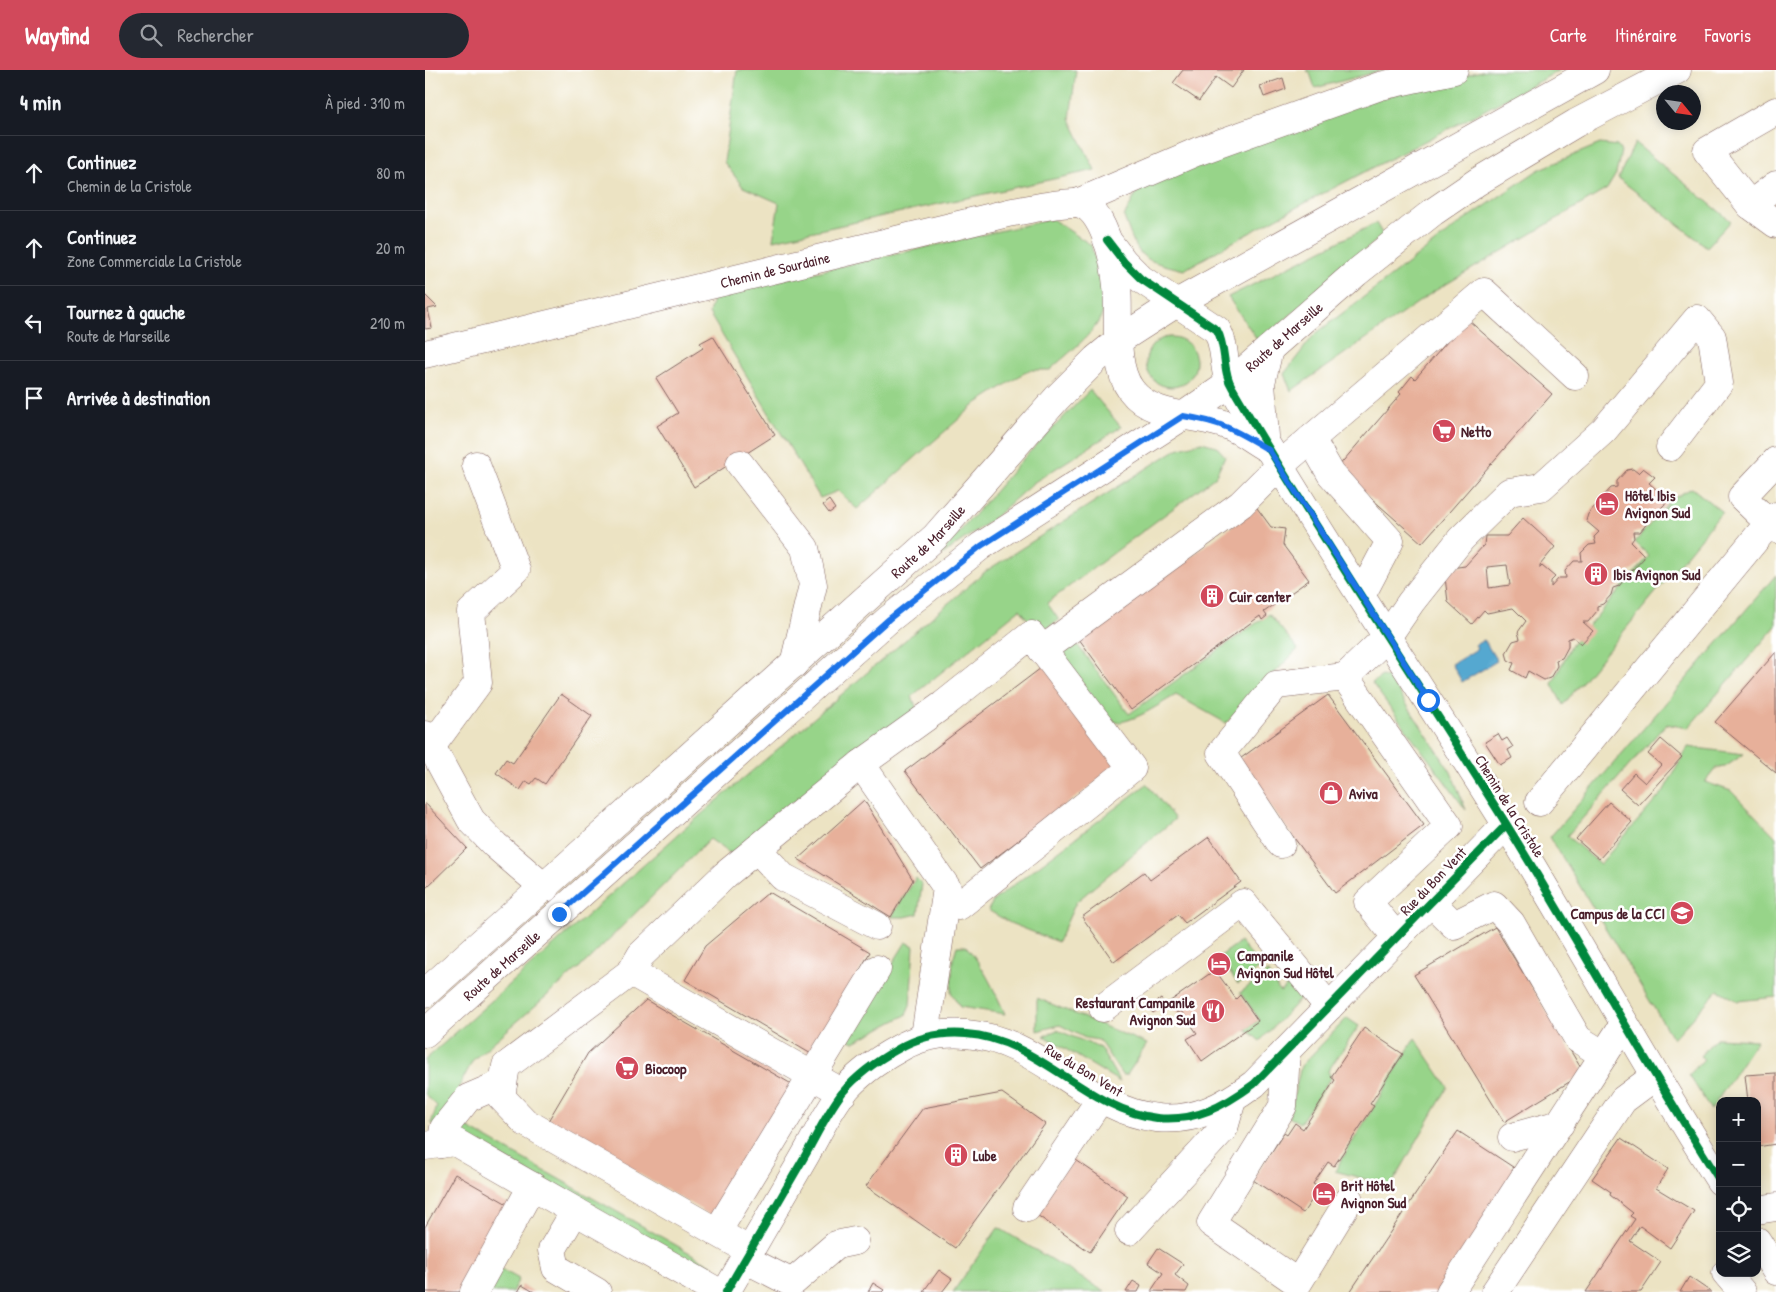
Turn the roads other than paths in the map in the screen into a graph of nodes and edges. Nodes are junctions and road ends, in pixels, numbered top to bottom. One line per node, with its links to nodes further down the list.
1 (1453, 70): 6 (street, Chemin de Sourdaine)
2 (1595, 70): 10 (street, Route de Marseille)
3 (1677, 70): 12 (street, Route de Marseille)
4 (1776, 111): 7 (street)
5 (1776, 185): 7 (street)
6 (1077, 203): 9 (street); 13 (street, Chemin de Sourdaine)
7 (1750, 205): 8 (street)
8 (1776, 224)
9 (1107, 240): 10 (street); 11 (street)
10 (1175, 304): 11 (street, Route de Marseille); 15 (street)
11 (1119, 340): 16 (street); 27 (street, Route de Marseille)
12 (1269, 349): 15 (street, Route de Marseille); 19 (street)
13 (425, 354)
14 (1575, 376): 17 (street)
15 (1229, 384): 16 (street, Route de Marseille); 19 (street, Chemin de la Cristole)
16 (1183, 416): 19 (street); 46 (street, Route de Marseille)
17 (1311, 439): 19 (street); 24 (street)
18 (1670, 447): 25 (street)
19 (1274, 458): 24 (street, Chemin de la Cristole); 26 (street)
20 (1776, 461): 23 (street)
21 (740, 464): 27 (street)
22 (476, 465): 29 (street)
23 (1774, 522): 31 (street)
24 (1361, 596): 25 (street, Chemin de la Cristole)
25 (1387, 637): 28 (street); 32 (street, Chemin de la Cristole)
26 (1042, 650): 30 (street); 37 (street)
27 (794, 664): 35 (street, Route de Marseille)
28 (1345, 677): 33 (street); 39 (street)
29 (428, 741): 35 (street)
30 (861, 764): 34 (street); 37 (street)
31 (1539, 802)
32 (1506, 825): 36 (street, Rue du Bon Vent); 45 (street, Chemin de la Cristole)
33 (1281, 844)
34 (757, 849): 38 (street); 41 (street)
35 (545, 888): 42 (street, Route de Marseille)
36 (1431, 902): 39 (street, Rue du Bon Vent); 49 (street)
37 (959, 906): 47 (street)
38 (877, 926)
39 (1397, 938): 43 (street, Rue du Bon Vent)
40 (877, 969): 50 (street)
41 (631, 972): 50 (street); 52 (street)
42 (425, 993)
43 (1329, 1007): 44 (street); 48 (street, Rue du Bon Vent)
44 (1103, 1008)
45 (1624, 1024): 49 (street); 51 (street, Chemin de la Cristole)
46 (425, 1033)
47 (925, 1036): 53 (street, Rue du Bon Vent); 54 (street, Rue du Bon Vent)
48 (1286, 1051): 55 (street, Rue du Bon Vent); 61 (street)
49 (1605, 1055): 56 (street)
50 (812, 1075): 53 (street); 67 (street)
51 (1654, 1077): 59 (street, Chemin de la Cristole); 79 (street)
52 (503, 1083): 58 (street); 67 (street)
53 (843, 1093): 70 (street, Rue du Bon Vent)
54 (1101, 1098): 55 (street, Rue du Bon Vent); 63 (street)
55 (1232, 1100): 66 (street)
56 (1560, 1124): 57 (street); 78 (street)
57 (1513, 1136)
58 (433, 1145): 60 (street)
59 (1716, 1175)
60 (532, 1186): 65 (street); 74 (street)
61 (1349, 1200)
62 (1776, 1207): 64 (street)
63 (1027, 1208)
64 (1761, 1209)
65 (575, 1211): 73 (street); 75 (street)
66 (1129, 1231)
67 (717, 1232): 70 (street)
68 (855, 1241): 70 (street)
69 (1761, 1247): 71 (street)
70 (747, 1255): 77 (street, Rue du Bon Vent)
71 (1776, 1271)
72 (1729, 1277): 80 (street)
73 (687, 1285): 76 (street)
74 (475, 1292)
75 (597, 1292)
76 (718, 1292)
77 (726, 1292)
78 (1450, 1292)
79 (1495, 1292)
80 (1741, 1292)

